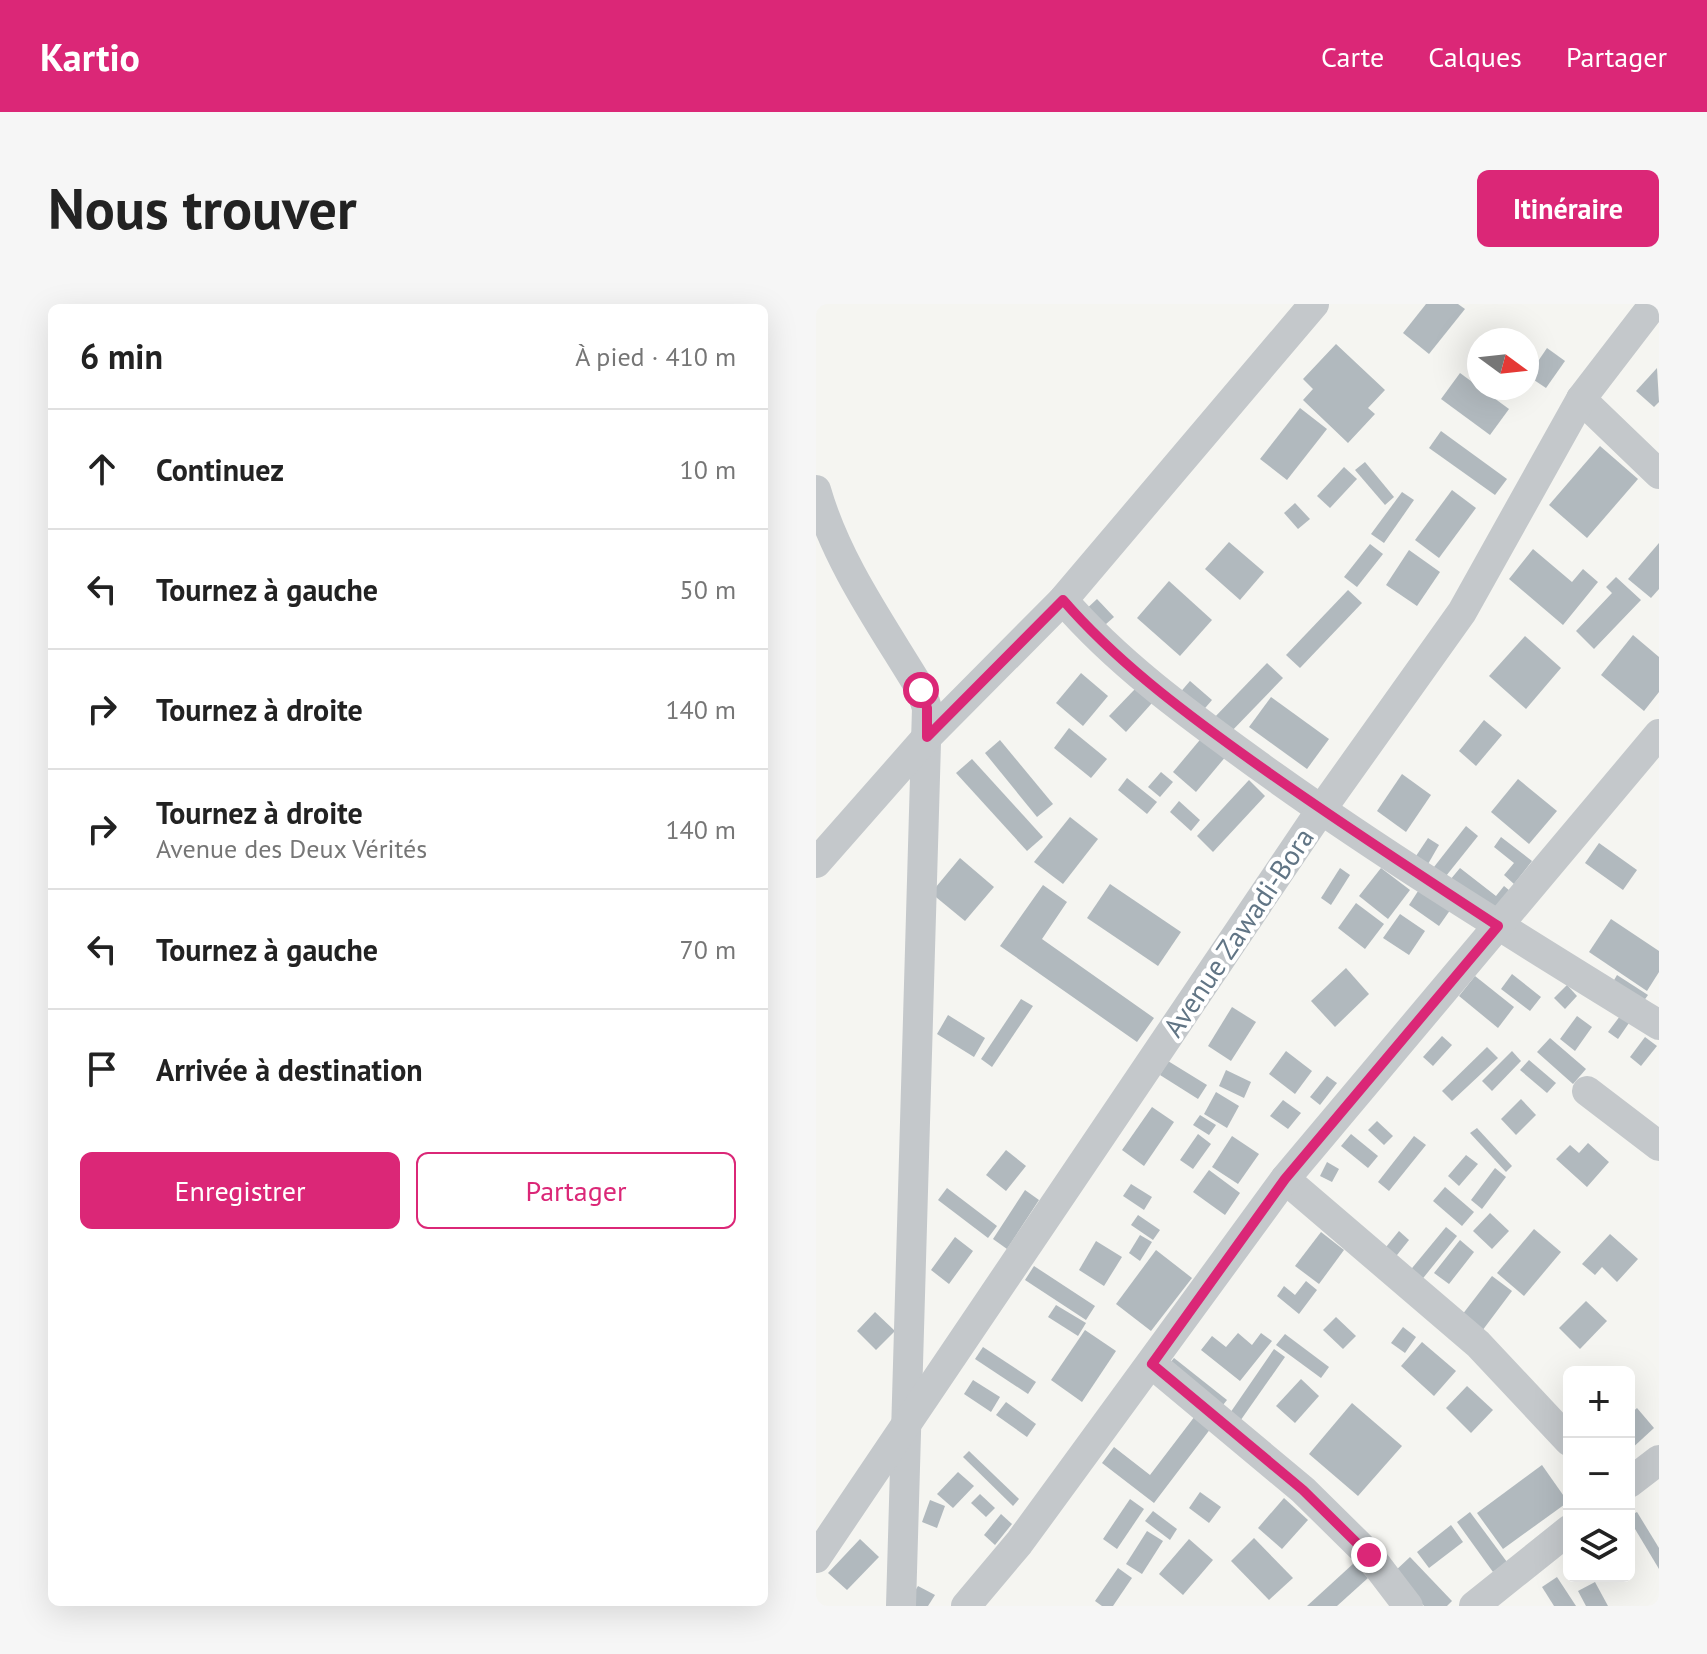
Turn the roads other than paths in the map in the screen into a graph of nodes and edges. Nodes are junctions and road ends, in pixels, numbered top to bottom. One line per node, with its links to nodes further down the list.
1 (1654, 304): 3 (street, Avenue Zawadi-Bora)
2 (1309, 306): 6 (street)
3 (1581, 399): 4 (street); 9 (street, Avenue Zawadi-Bora)
4 (1659, 474)
5 (816, 490): 8 (street)
6 (1063, 600): 8 (street); 9 (street)
7 (1659, 734): 11 (street)
8 (927, 737): 10 (street); 17 (street)
9 (1321, 810): 11 (street); 17 (street, Avenue Zawadi-Bora)
10 (816, 863)
11 (1498, 926): 12 (street); 15 (street)
12 (1659, 1025)
13 (1587, 1091): 14 (street)
14 (1659, 1146)
15 (1285, 1179): 16 (street); 18 (street)
16 (1152, 1364): 24 (street); 25 (street)
17 (904, 1426): 22 (street, Avenue Zawadi-Bora); 23 (street)
18 (1566, 1438)
19 (1659, 1460): 20 (street)
20 (1635, 1478)
21 (1563, 1535): 26 (street)
22 (816, 1558)
23 (901, 1606)
24 (966, 1606)
25 (1408, 1606)
26 (1474, 1606)

